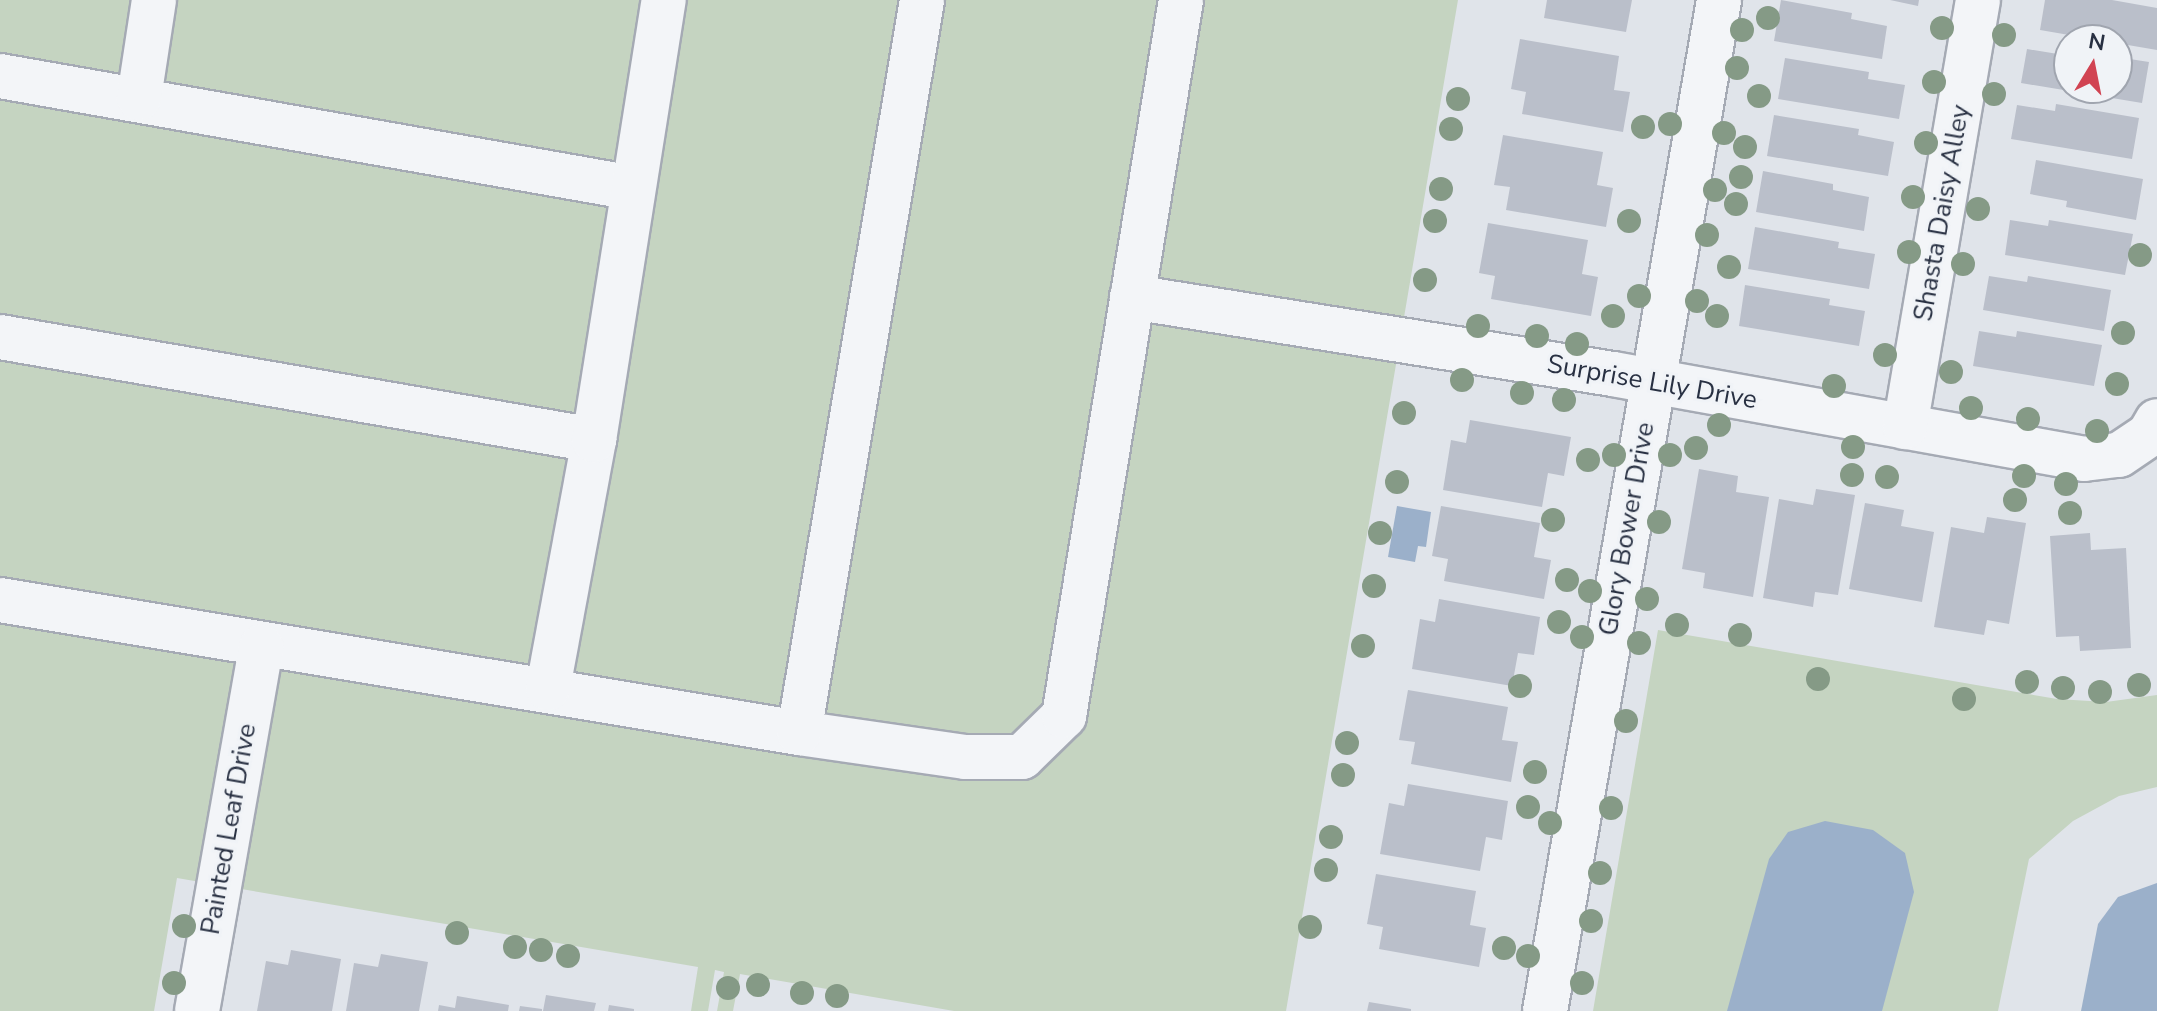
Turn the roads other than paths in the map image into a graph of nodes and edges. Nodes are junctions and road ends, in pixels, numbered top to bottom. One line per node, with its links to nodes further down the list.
1 (154, 0): 8 (street)
2 (664, 0): 9 (street)
3 (922, 0): 19 (street)
4 (1181, 0): 10 (street)
5 (1719, 0): 12 (street, Glory Bower Drive)
6 (1978, 0): 14 (street, Shasta Daisy Alley)
7 (0, 76): 8 (street)
8 (139, 98): 9 (street)
9 (633, 188): 15 (street)
10 (1132, 297): 12 (street, Surprise Lily Drive); 19 (street)
11 (0, 337): 15 (street)
12 (1653, 381): 14 (street, Surprise Lily Drive); 21 (street, Glory Bower Drive)
13 (2157, 421): 14 (street, Surprise Lily Drive)
14 (1905, 427)
15 (594, 440): 18 (street)
16 (0, 600): 17 (street)
17 (261, 647): 18 (street); 20 (street, Painted Leaf Drive)
18 (548, 688): 19 (street)
19 (799, 733)
20 (197, 1011)
21 (1545, 1011)

